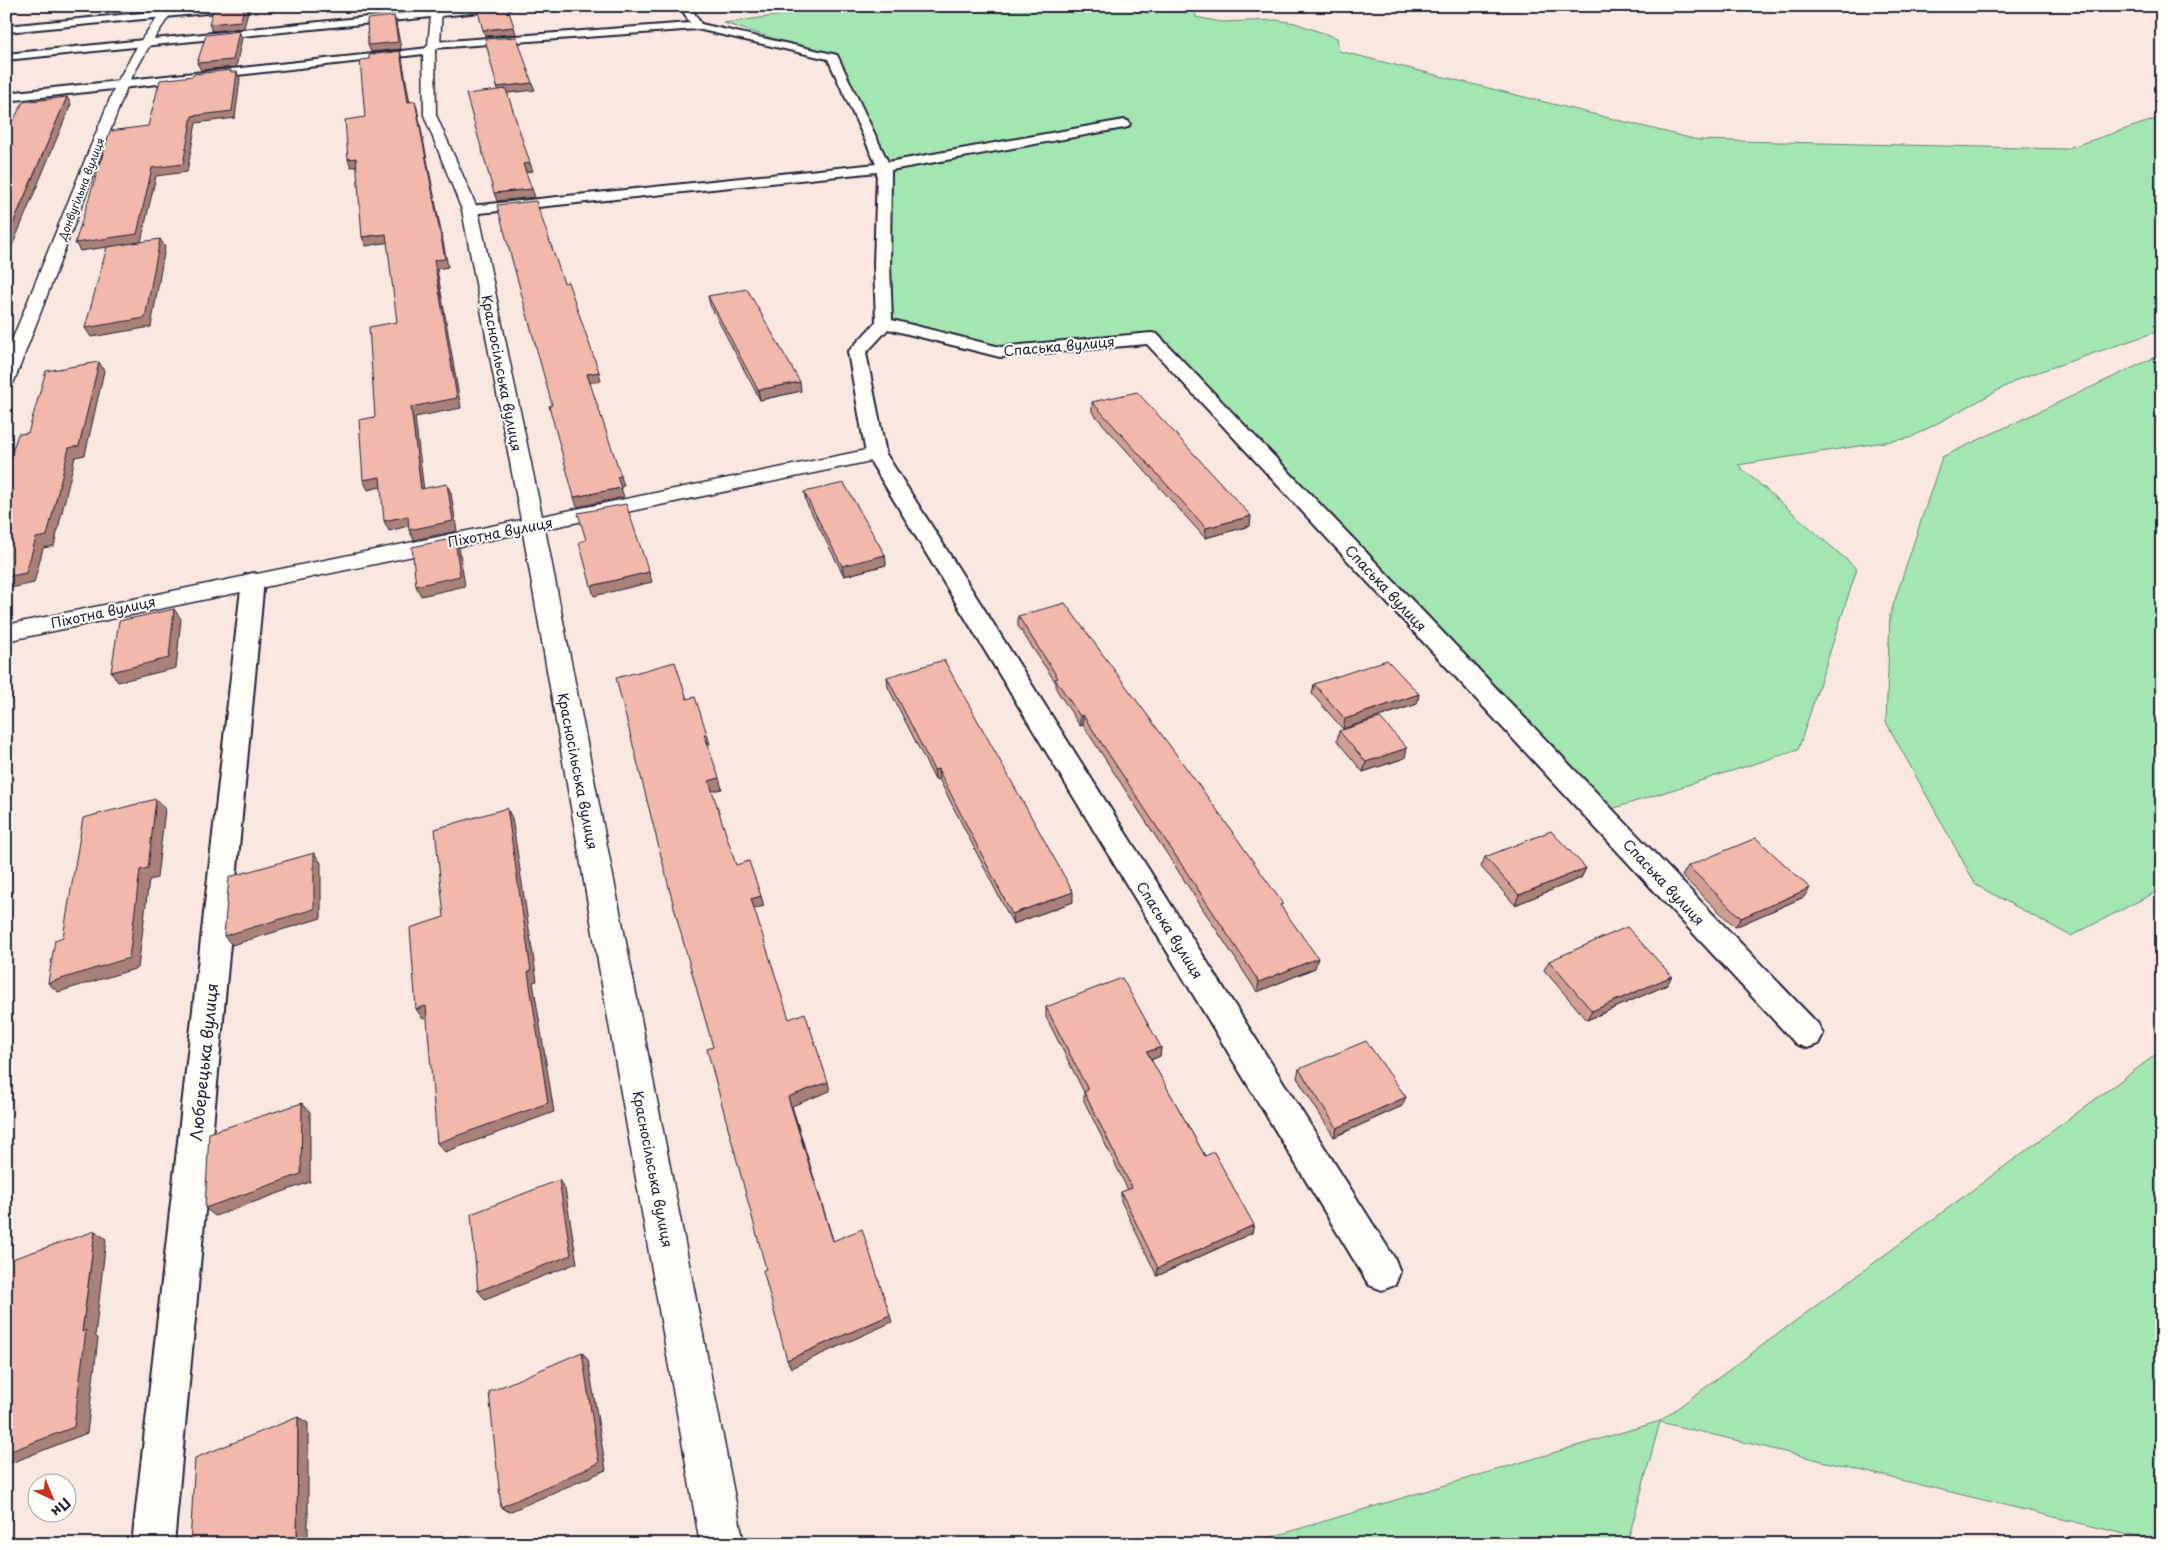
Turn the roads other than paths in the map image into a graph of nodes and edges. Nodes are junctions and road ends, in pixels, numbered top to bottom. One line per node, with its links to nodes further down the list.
1 (250, 6): 5 (lane)
2 (510, 6): 4 (lane)
3 (685, 6): 7 (lane)
4 (437, 9): 8 (lane); 9 (street, Красносільська вулиця)
5 (169, 10): 6 (lane); 8 (street, Донвугільна вулиця)
6 (8, 25)
7 (697, 26): 9 (lane); 14 (lane)
8 (145, 44): 10 (lane); 11 (street, Донвугільна вулиця)
9 (432, 48): 11 (lane); 15 (street, Красносільська вулиця)
10 (6, 57)
11 (122, 84): 12 (lane); 17 (street, Донвугільна вулиця)
12 (6, 97)
13 (1124, 124): 14 (lane)
14 (884, 168): 15 (lane); 16 (lane)
15 (470, 210): 19 (street, Красносільська вулиця)
16 (884, 323): 18 (lane, Спаська вулиця); 22 (lane, Спаська вулиця)
17 (6, 379)
18 (876, 454): 19 (street, Піхотна вулиця); 23 (lane, Спаська вулиця)
19 (533, 526): 20 (street, Піхотна вулиця); 25 (street, Красносільська вулиця)
20 (253, 580): 21 (street, Піхотна вулиця); 24 (lane, Люберецька вулиця)
21 (6, 633)
22 (1807, 1034)
23 (1382, 1272)
24 (154, 1544)
25 (722, 1544)

